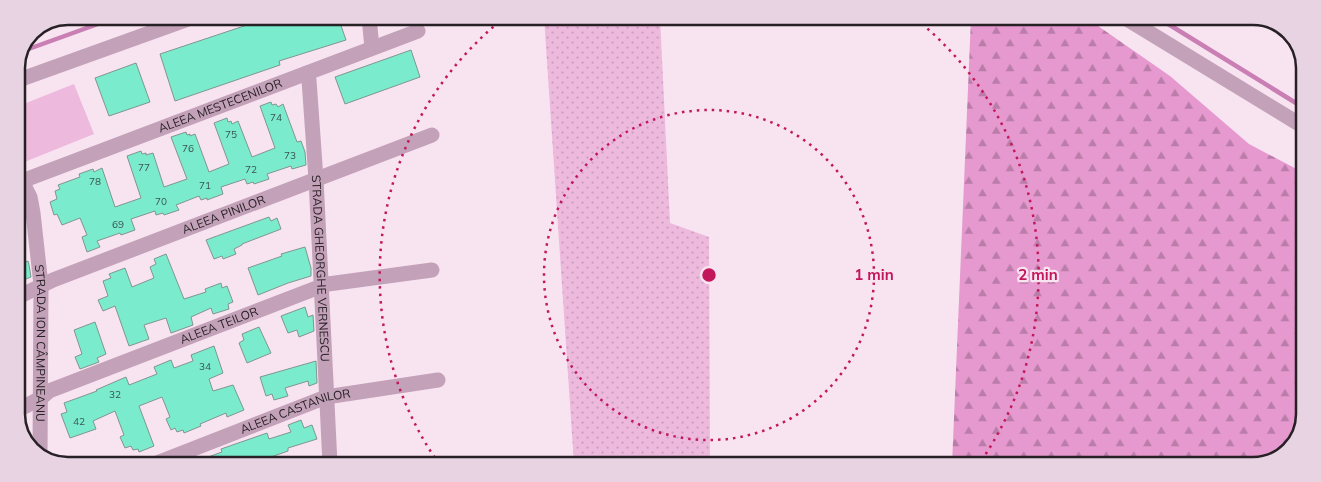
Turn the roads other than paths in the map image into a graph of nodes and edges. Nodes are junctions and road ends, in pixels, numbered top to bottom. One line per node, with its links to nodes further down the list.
1 (169, 25): 7 (street)
2 (370, 25): 5 (street)
3 (1137, 25): 8 (street)
4 (418, 31): 5 (street, ALEEA MESTECENILOR)
5 (372, 48): 6 (street, ALEEA MESTECENILOR)
6 (307, 73): 10 (street, ALEEA MESTECENILOR); 11 (street, STRADA GHEORGHE VERNESCU)
7 (25, 78)
8 (1296, 122)
9 (432, 135): 11 (street, ALEEA PINILOR)
10 (25, 176)
11 (316, 179): 14 (street, ALEEA PINILOR); 15 (street, STRADA GHEORGHE VERNESCU)
12 (25, 190): 14 (street, STRADA ION CÂMPINEANU)
13 (432, 270): 15 (street, ALEEA TEILOR)
14 (41, 285): 16 (street, ALEEA PINILOR); 18 (street, STRADA ION CÂMPINEANU)
15 (321, 287): 18 (street, ALEEA TEILOR); 19 (street, STRADA GHEORGHE VERNESCU)
16 (25, 293)
17 (438, 380): 19 (street, ALEEA CASTANILOR)
18 (41, 398): 20 (street, ALEEA TEILOR); 21 (street, STRADA ION CÂMPINEANU)
19 (326, 398): 22 (street, ALEEA CASTANILOR); 23 (street, STRADA GHEORGHE VERNESCU)
20 (25, 406)
21 (40, 446)
22 (173, 457)
23 (330, 457)

